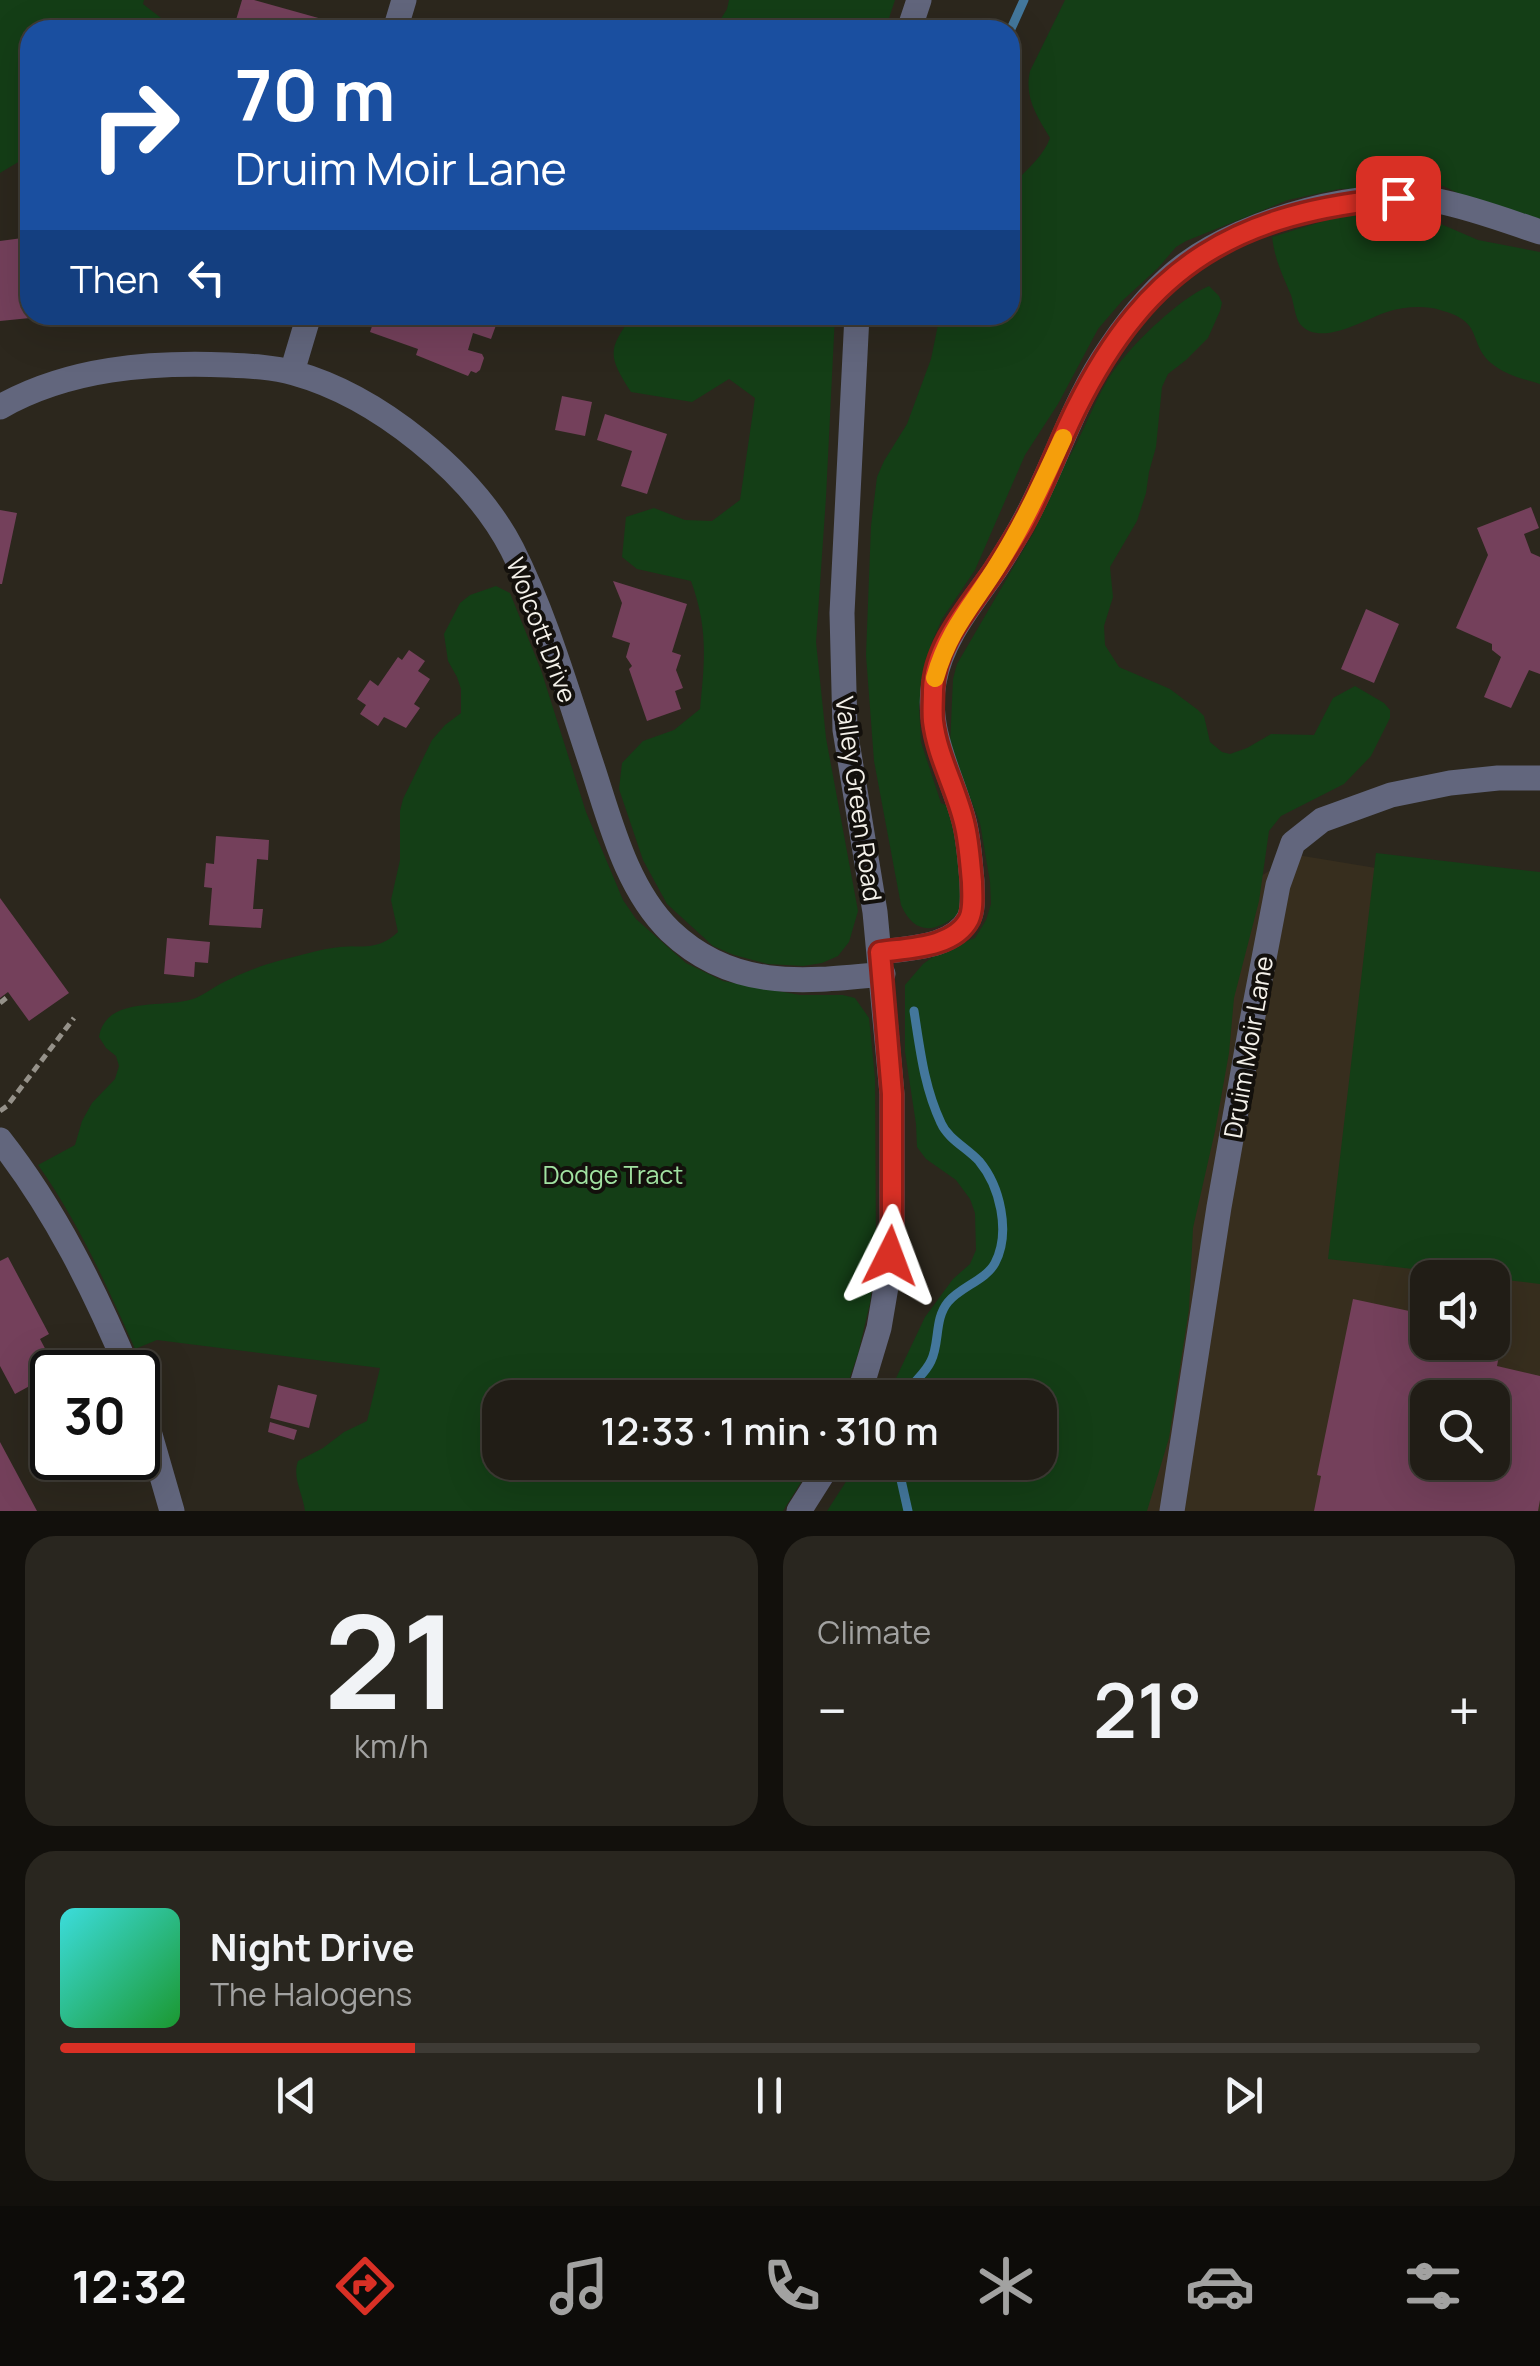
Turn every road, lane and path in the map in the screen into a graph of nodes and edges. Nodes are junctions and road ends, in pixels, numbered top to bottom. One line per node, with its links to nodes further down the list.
1 (1540, 232): 7 (street)
2 (306, 325): 4 (street)
3 (857, 325): 7 (street, Valley Green Road)
4 (292, 372): 5 (street, Wolcott Drive); 7 (street, Wolcott Drive)
5 (0, 407)
6 (1540, 778): 19 (street, Druim Moir Lane)
7 (882, 963): 14 (street, Valley Green Road)
8 (10, 995): 9 (path)
9 (0, 1004)
10 (74, 1018): 11 (path)
11 (0, 1112)
12 (0, 1140): 13 (street)
13 (119, 1350)
14 (863, 1380)
15 (160, 1469): 17 (street)
16 (819, 1480): 18 (street)
17 (172, 1511)
18 (799, 1511)
19 (1172, 1511)

